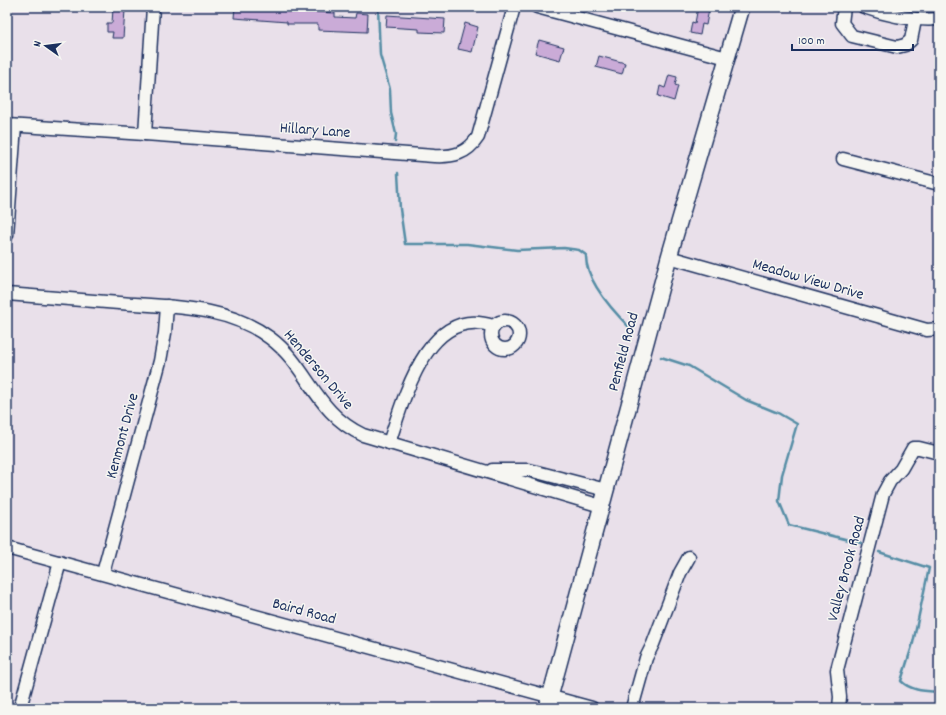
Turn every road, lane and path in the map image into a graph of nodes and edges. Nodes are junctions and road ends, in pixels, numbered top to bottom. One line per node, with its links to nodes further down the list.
1 (153, 7): 12 (street)
2 (514, 7): 12 (street, Hillary Lane)
3 (537, 7): 7 (street)
4 (742, 7): 10 (main road, Penfield Road)
5 (844, 7): 9 (street)
6 (864, 7): 9 (street)
7 (563, 11): 10 (street)
8 (939, 19): 9 (street)
9 (915, 20)
10 (727, 58): 16 (main road, Penfield Road)
11 (11, 126): 12 (street, Hillary Lane); 15 (street)
12 (145, 134)
13 (843, 159): 14 (street)
14 (939, 184)
15 (7, 236)
16 (669, 257): 20 (street, Meadow View Drive); 24 (main road, Penfield Road)
17 (7, 294): 18 (street, Henderson Drive)
18 (167, 306): 21 (street, Henderson Drive); 29 (street, Kenmont Drive)
19 (493, 326): 21 (street)
20 (939, 328)
21 (389, 443): 23 (street, Henderson Drive)
22 (939, 453): 34 (street, Valley Brook Road)
23 (482, 470): 24 (street, Henderson Drive); 25 (street, Henderson Drive)
24 (606, 490): 25 (main road, Penfield Road)
25 (601, 506): 30 (main road, Penfield Road)
26 (7, 548): 28 (street, Baird Road)
27 (689, 557): 33 (street)
28 (60, 562): 29 (street, Baird Road); 31 (street)
29 (103, 573): 30 (street, Baird Road)
30 (548, 703): 32 (street, Baird Road)
31 (20, 708)
32 (592, 708)
33 (632, 708)
34 (839, 708)

